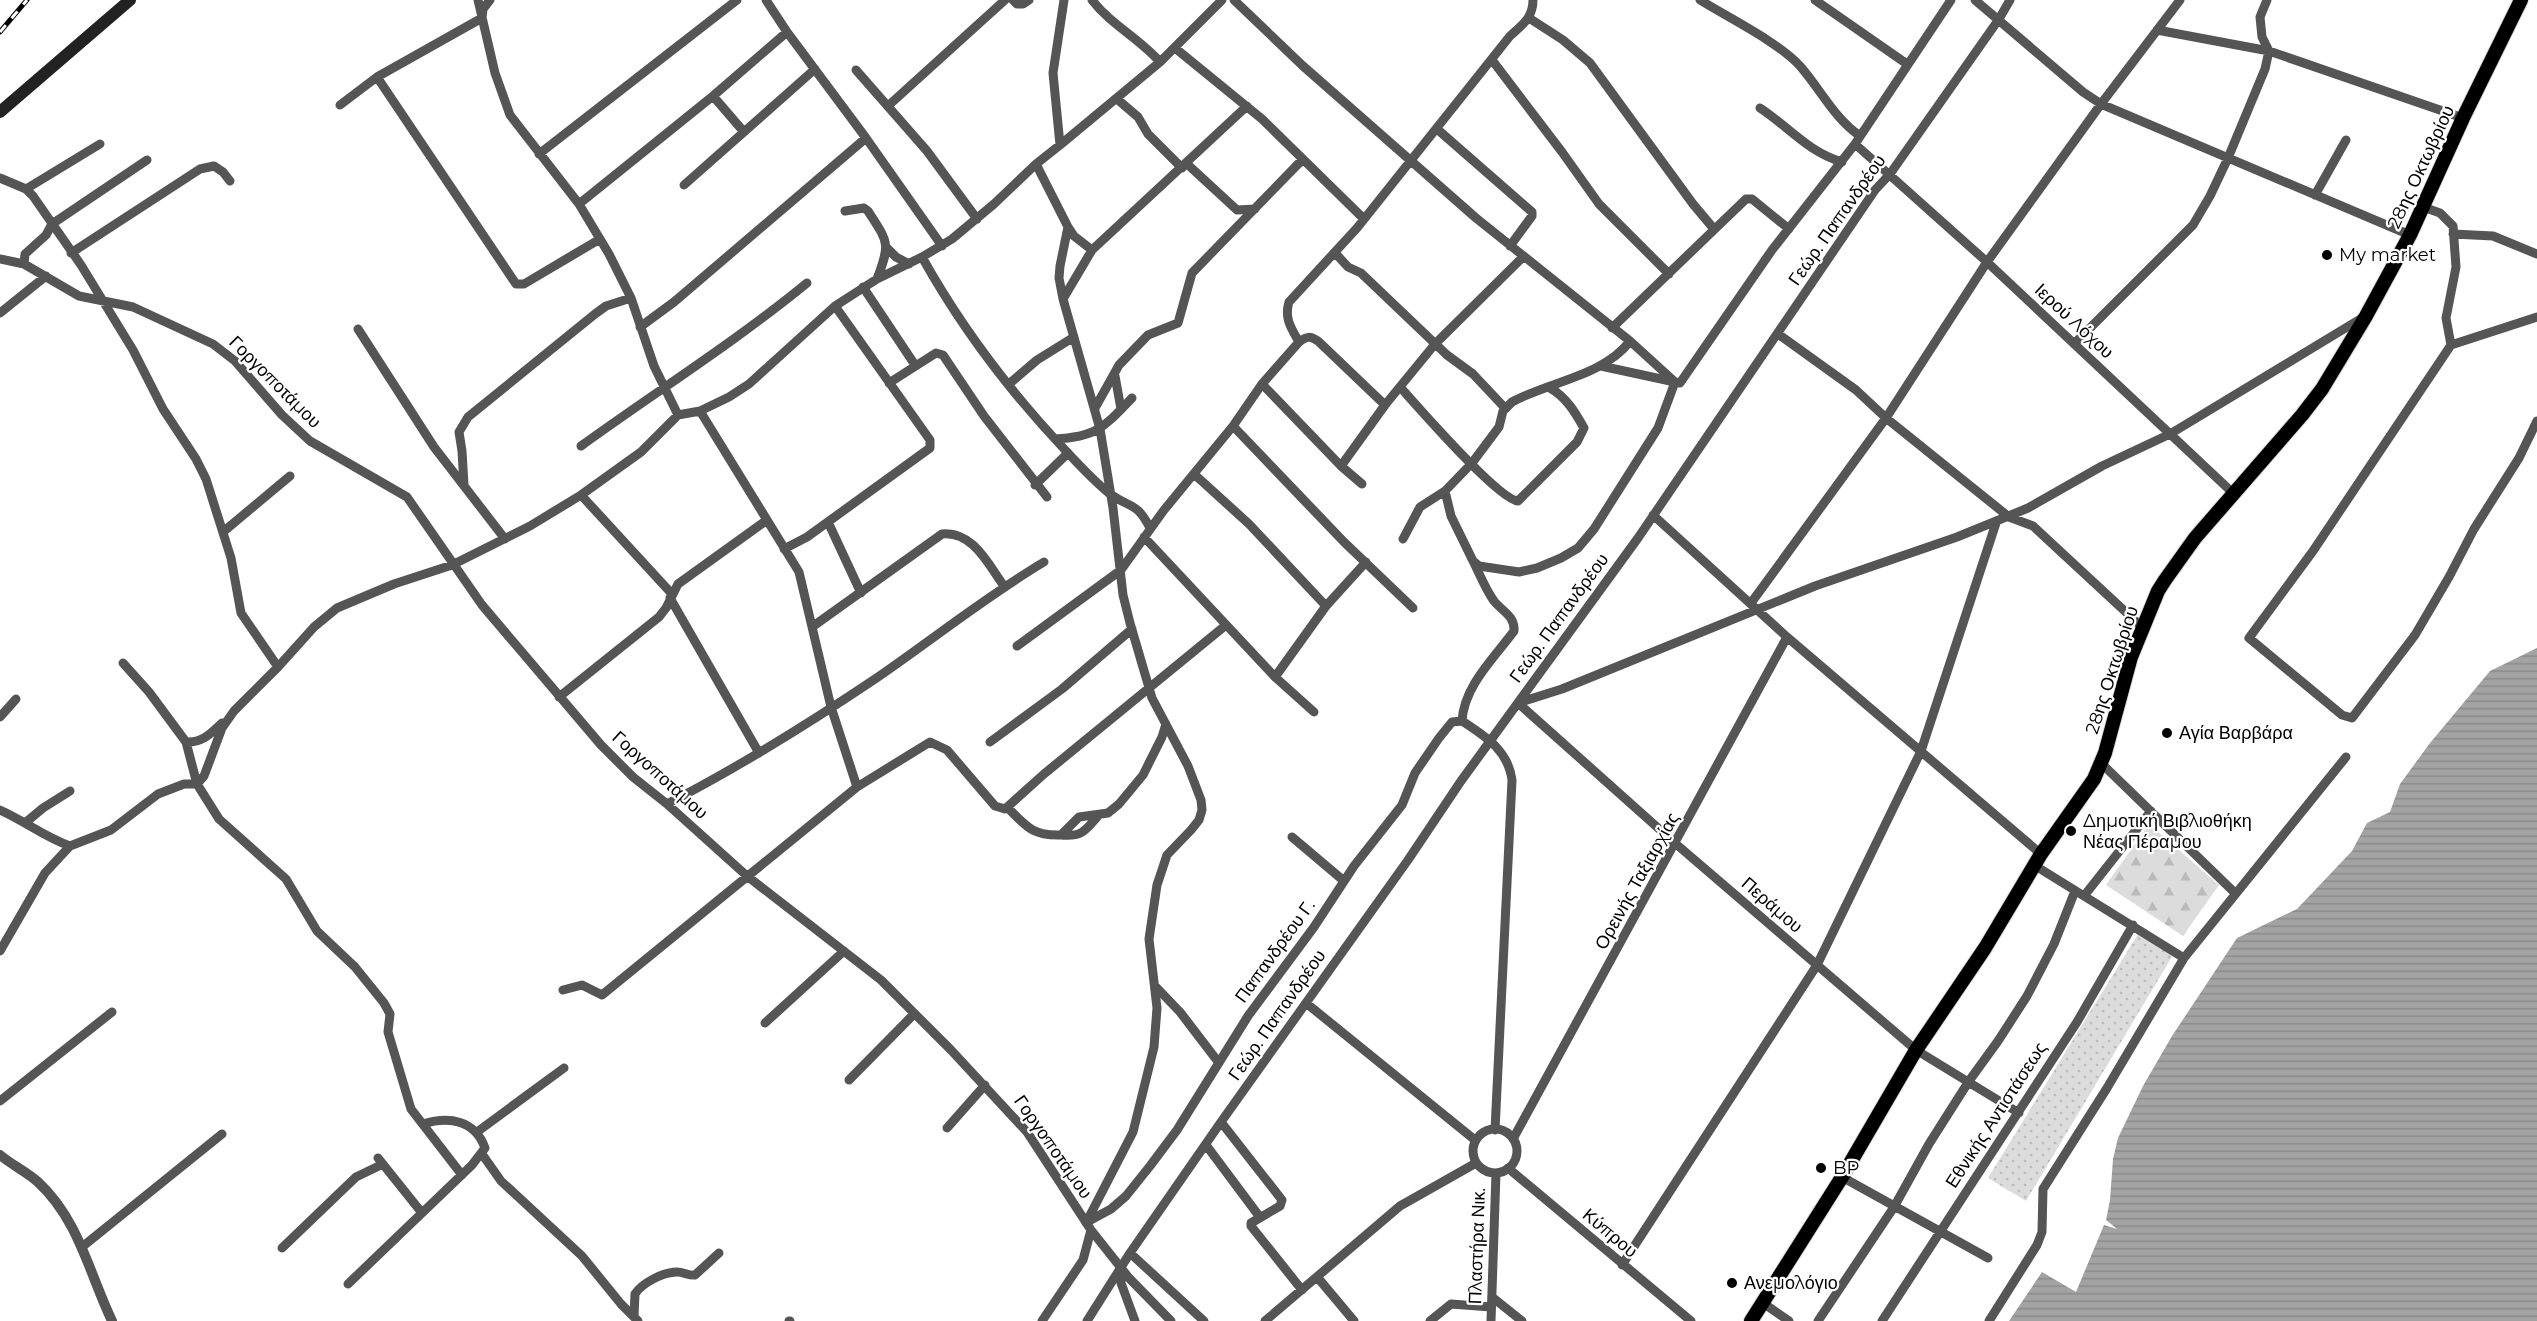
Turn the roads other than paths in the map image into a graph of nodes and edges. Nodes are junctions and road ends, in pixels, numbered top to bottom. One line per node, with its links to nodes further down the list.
1 (130, 0): 42 (main road)
2 (478, 0): 22 (street)
3 (490, 0): 22 (street)
4 (737, 0): 51 (street)
5 (766, 0): 26 (street)
6 (1005, 0): 39 (street)
7 (1013, 0): 8 (street)
8 (1029, 0)
9 (1064, 0): 50 (street)
10 (1092, 0): 30 (street)
11 (1222, 0): 27 (street)
12 (1233, 0): 55 (street)
13 (1533, 0): 23 (street)
14 (1700, 0): 47 (street, Ιερού Λόχου)
15 (1815, 0): 31 (street)
16 (1952, 0): 31 (street)
17 (1975, 0): 24 (street)
18 (2010, 0): 24 (street, Γεώρ. Παπανδρέου)
19 (2180, 0): 25 (street)
20 (2267, 0): 28 (street)
21 (2521, 0): 43 (main road, 28ης Οκτωβρίου)
22 (482, 18): 34 (street); 51 (street)
23 (1529, 18): 29 (street); 73 (street)
24 (1999, 20): 37 (street); 59 (street, Γεώρ. Παπανδρέου)
25 (2157, 30): 28 (street); 37 (street)
26 (787, 32): 32 (street); 35 (street)
27 (1175, 48): 30 (street); 40 (street)
28 (2269, 51): 43 (street); 52 (street)
29 (1492, 60): 44 (street); 91 (street)
30 (1160, 62): 36 (street)
31 (1907, 64): 47 (street)
32 (815, 69): 45 (street); 46 (street)
33 (856, 70): 39 (street)
34 (377, 77): 38 (street); 77 (street)
35 (713, 96): 45 (street); 65 (street)
36 (1117, 99): 50 (street); 58 (street)
37 (2101, 104): 52 (street); 88 (street)
38 (340, 105)
39 (889, 105): 69 (street)
40 (1247, 106): 53 (street); 58 (street)
41 (1760, 108): 56 (street)
42 (0, 112)
43 (2463, 118): 66 (main road, 28ης Οκτωβρίου)
44 (1437, 129): 55 (street); 79 (street)
45 (744, 132): 62 (street)
46 (866, 138): 78 (street); 103 (street)
47 (1858, 140): 56 (street); 59 (street, Ιερού Λόχου)
48 (2346, 140): 64 (street)
49 (100, 144): 63 (street)
50 (1059, 145): 57 (street)
51 (539, 154): 65 (street)
52 (2228, 158): 64 (street); 111 (street)
53 (1303, 159): 67 (street); 70 (street)
54 (147, 160): 71 (street)
55 (1411, 161): 70 (street); 79 (street)
56 (1842, 162): 74 (street)
57 (1036, 164): 69 (street); 72 (street)
58 (1184, 165): 67 (street); 81 (street)
59 (1890, 174): 88 (street, Ιερού Λόχου); 106 (street, Γεώρ. Παπανδρέου)
60 (0, 178): 63 (street)
61 (230, 181): 82 (street)
62 (684, 185)
63 (26, 189): 71 (street)
64 (2315, 195): 76 (street)
65 (579, 204): 77 (street)
66 (2422, 207): 75 (street); 76 (main road, 28ης Οκτωβρίου)
67 (1256, 208): 115 (street)
68 (845, 211): 80 (street)
69 (977, 219): 78 (street)
70 (1364, 219): 83 (street)
71 (52, 224): 82 (street); 89 (street)
72 (1068, 226): 81 (street); 97 (street)
73 (1714, 229): 74 (street); 91 (street)
74 (1789, 229): 116 (street)
75 (2454, 234): 84 (street); 112 (street)
76 (2410, 235): 101 (main road, 28ης Οκτωβρίου)
77 (600, 239): 96 (street)
78 (942, 246): 86 (street)
79 (1510, 246): 85 (street)
80 (887, 248): 90 (street); 93 (street)
81 (1092, 250): 97 (street)
82 (71, 253): 98 (street)
83 (1336, 254): 109 (street); 110 (street)
84 (2537, 254)
85 (1522, 256): 104 (street); 110 (street)
86 (922, 257): 90 (street); 118 (street)
87 (0, 258): 89 (street, Γοργοποτάμου)
88 (1987, 262): 111 (street, Ιερού Λόχου); 130 (street)
89 (24, 264): 92 (street, Γοργοποτάμου)
90 (909, 264): 93 (street)
91 (1669, 274): 104 (street)
92 (46, 276): 98 (street, Γοργοποτάμου); 100 (street)
93 (877, 279): 95 (street)
94 (807, 282): 120 (street)
95 (863, 287): 99 (street); 113 (street)
96 (631, 298): 103 (street); 143 (street)
97 (1063, 299): 107 (street)
98 (102, 300): 155 (street); 163 (street, Γοργοποτάμου)
99 (835, 306): 117 (street); 128 (street)
100 (0, 313)
101 (2366, 316): 134 (street); 148 (main road, 28ης Οκτωβρίου)
102 (2537, 317): 112 (street)
103 (640, 327): 120 (street)
104 (1612, 328): 108 (street)
105 (358, 329): 143 (street)
106 (1778, 334): 130 (street); 150 (street, Γεώρ. Παπανδρέου)
107 (1074, 337): 118 (street); 125 (street)
108 (1630, 341): 114 (street); 116 (street)
109 (1299, 342): 119 (street); 124 (street)
110 (1435, 344): 121 (street); 126 (street)
111 (2074, 345): 134 (street, Ιερού Λόχου)
112 (2451, 345): 131 (street)
113 (915, 365): 117 (street); 144 (street)
114 (1602, 366): 116 (street); 122 (street)
115 (1116, 373): 125 (street); 127 (street)
116 (1675, 382): 160 (street)
117 (889, 383): 153 (street)
118 (1009, 384): 135 (street)
119 (1262, 384): 132 (street); 139 (street)
120 (664, 386): 129 (street); 136 (street)
121 (1401, 388): 124 (street); 138 (street)
122 (1550, 388): 126 (street); 138 (street)
123 (1132, 398): 127 (street)
124 (1385, 405): 139 (street)
125 (1095, 408): 133 (street)
126 (1505, 408): 138 (street)
127 (1121, 409): 133 (street)
128 (700, 411): 129 (street); 152 (street)
129 (678, 415): 147 (street)
130 (1886, 418): 151 (street); 168 (street)
131 (2537, 422)
132 (1233, 426): 140 (street); 162 (street)
133 (1100, 429): 135 (street); 146 (street)
134 (2170, 434): 148 (street, Ιερού Λόχου); 151 (street)
135 (1055, 439): 137 (street)
136 (581, 446)
137 (1068, 453): 144 (street); 146 (street)
138 (1472, 463): 145 (street)
139 (1341, 466): 142 (street)
140 (1194, 474): 156 (street); 169 (street)
141 (290, 476): 155 (street)
142 (1362, 484)
143 (464, 485): 157 (street)
144 (1035, 485): 149 (street)
145 (1445, 491): 158 (street); 160 (street)
146 (1111, 494): 156 (street); 164 (street)
147 (581, 495): 157 (street); 167 (street)
148 (2234, 495): 174 (main road, 28ης Οκτωβρίου)
149 (1047, 497)
150 (1653, 515): 168 (street); 184 (street, Γεώρ. Παπανδρέου)
151 (2009, 517): 154 (street); 174 (street)
152 (767, 520): 159 (street); 167 (street)
153 (828, 522): 159 (street); 166 (street)
154 (1996, 523): 171 (street); 194 (street)
155 (223, 532): 179 (street)
156 (1147, 532): 164 (street); 172 (street)
157 (505, 539): 163 (street)
158 (1403, 539)
159 (784, 549): 173 (street)
160 (1473, 561): 189 (street)
161 (1044, 562): 165 (street)
162 (1366, 562): 169 (street); 170 (street)
163 (453, 565): 179 (street); 182 (street, Γοργοποτάμου)
164 (1121, 570): 175 (street); 177 (street)
165 (1004, 586): 166 (street); 185 (street)
166 (861, 593): 173 (street)
167 (671, 596): 182 (street); 195 (street)
168 (1751, 603): 171 (street)
169 (1326, 606): 180 (street)
170 (1413, 608)
171 (1759, 610): 176 (street); 184 (street)
172 (1226, 625): 180 (street); 181 (street)
173 (812, 627): 185 (street)
174 (2143, 628): 197 (main road, 28ης Οκτωβρίου)
175 (1132, 629): 181 (street); 193 (street)
176 (1787, 637): 194 (street); 209 (street, Ορεινής Ταξιαρχίας)
177 (1017, 646)
178 (123, 663): 192 (street)
179 (278, 668): 186 (street)
180 (1275, 677): 187 (street)
181 (1148, 688): 190 (street); 202 (street)
182 (559, 697): 201 (street, Γοργοποτάμου)
183 (16, 699): 188 (street)
184 (1518, 703): 191 (street, Γεώρ. Παπανδρέου); 209 (street, Περάμου)
185 (831, 707): 195 (street); 199 (street)
186 (234, 711): 192 (street); 198 (street)
187 (1314, 712)
188 (0, 717)
189 (1462, 721): 191 (street); 213 (street, Παπανδρέου Γ.)
190 (1166, 724): 205 (street); 221 (street)
191 (1491, 740): 223 (street, Γεώρ. Παπανδρέου); 238 (street)
192 (186, 742): 198 (street)
193 (990, 742)
194 (1921, 751): 211 (street); 220 (street)
195 (759, 753): 201 (street)
196 (2346, 757): 215 (street)
197 (2101, 763): 204 (street); 211 (main road, 28ης Οκτωβρίου)
198 (198, 784): 210 (street); 236 (street)
199 (857, 787): 202 (street); 212 (street)
200 (70, 791): 206 (street)
201 (667, 804): 212 (street, Γοργοποτάμου)
202 (1007, 807): 207 (street)
203 (0, 810): 206 (street)
204 (2151, 811): 214 (street); 215 (street)
205 (1098, 816): 207 (street); 207 (street)
206 (26, 823): 210 (street)
207 (1061, 835)
208 (1292, 837): 213 (street)
209 (1676, 844): 220 (street, Περάμου); 242 (street, Ορεινής Ταξιαρχίας)
210 (70, 846): 217 (street)
211 (2038, 859): 214 (street); 227 (main road, 28ης Οκτωβρίου)
212 (747, 876): 218 (street, Γοργοποτάμου); 222 (street)
213 (1344, 881): 228 (street, Παπανδρέου Γ.)
214 (2080, 893): 216 (street); 231 (street)
215 (2235, 893): 219 (street)
216 (2133, 925): 219 (street); 234 (street, Εθνικής Αντιστάσεως)
217 (1, 946)
218 (844, 951): 225 (street, Γοργοποτάμου); 226 (street)
219 (2184, 958): 286 (street)
220 (1816, 965): 227 (street, Περάμου); 261 (street)
221 (1156, 987): 228 (street); 254 (street)
222 (563, 990)
223 (1306, 1003): 235 (street, Γεώρ. Παπανδρέου); 241 (street)
224 (112, 1012): 233 (street)
225 (914, 1014): 230 (street); 232 (street, Γοργοποτάμου)
226 (765, 1023)
227 (1916, 1050): 231 (street, Περάμου); 250 (main road, 28ης Οκτωβρίου)
228 (1219, 1063): 254 (street, Παπανδρέου Γ.)
229 (564, 1068): 239 (street)
230 (849, 1080)
231 (1969, 1081): 234 (street, Περάμου); 251 (street)
232 (985, 1085): 237 (street); 254 (street, Γοργοποτάμου)
233 (0, 1101)
234 (2019, 1113): 255 (street, Εθνικής Αντιστάσεως)
235 (1221, 1122): 243 (street, Γεώρ. Παπανδρέου); 253 (street)
236 (423, 1124): 239 (street); 249 (street)
237 (947, 1128)
238 (1495, 1130): 241 (street); 242 (street)
239 (477, 1132): 244 (street)
240 (222, 1134): 256 (street)
241 (1475, 1140): 246 (street)
242 (1513, 1140): 247 (street)
243 (1206, 1145): 253 (street); 259 (street, Γεώρ. Παπανδρέου)
244 (482, 1154): 249 (street); 269 (street)
245 (0, 1155): 256 (street)
246 (1476, 1163): 248 (street); 263 (street)
247 (1508, 1168): 248 (street); 261 (street, Κύπρου)
248 (1496, 1173): 266 (street, Πλαστήρα Νικ.)
249 (462, 1175): 252 (street)
250 (1842, 1177): 251 (street); 267 (main road, 28ης Οκτωβρίου)
251 (1894, 1207): 255 (street); 284 (street)
252 (423, 1213): 257 (street); 264 (street)
253 (1259, 1216): 265 (street)
254 (1088, 1227): 262 (street, Γοργοποτάμου); 271 (street)
255 (1939, 1231): 260 (street); 285 (street, Εθνικής Αντιστάσεως)
256 (82, 1246): 270 (street)
257 (282, 1248)
258 (719, 1253): 269 (street)
259 (1130, 1253): 262 (street, Γεώρ. Παπανδρέου); 275 (street)
260 (1988, 1258)
261 (1622, 1265): 281 (street, Κύπρου)
262 (1121, 1267): 272 (street, Γεώρ. Παπανδρέου); 273 (street); 274 (street, Γοργοποτάμου)
263 (1318, 1278): 265 (street); 277 (street)
264 (348, 1284)
265 (1302, 1290): 276 (street)
266 (1492, 1297): 268 (street, Πλαστήρα Νικ.); 280 (street)
267 (1763, 1303): 282 (main road, 28ης Οκτωβρίου); 283 (street)
268 (1491, 1307): 278 (street); 279 (street, Πλαστήρα Νικ.)
269 (636, 1319)
270 (112, 1321)
271 (1042, 1321)
272 (1088, 1321)
273 (1135, 1321)
274 (1171, 1321)
275 (1204, 1321)
276 (1265, 1321)
277 (1354, 1321)
278 (1430, 1321)
279 (1491, 1321)
280 (1522, 1321)
281 (1691, 1321)
282 (1751, 1321)
283 (1789, 1321)
284 (1818, 1321)
285 (1882, 1321)
286 (1989, 1321)

